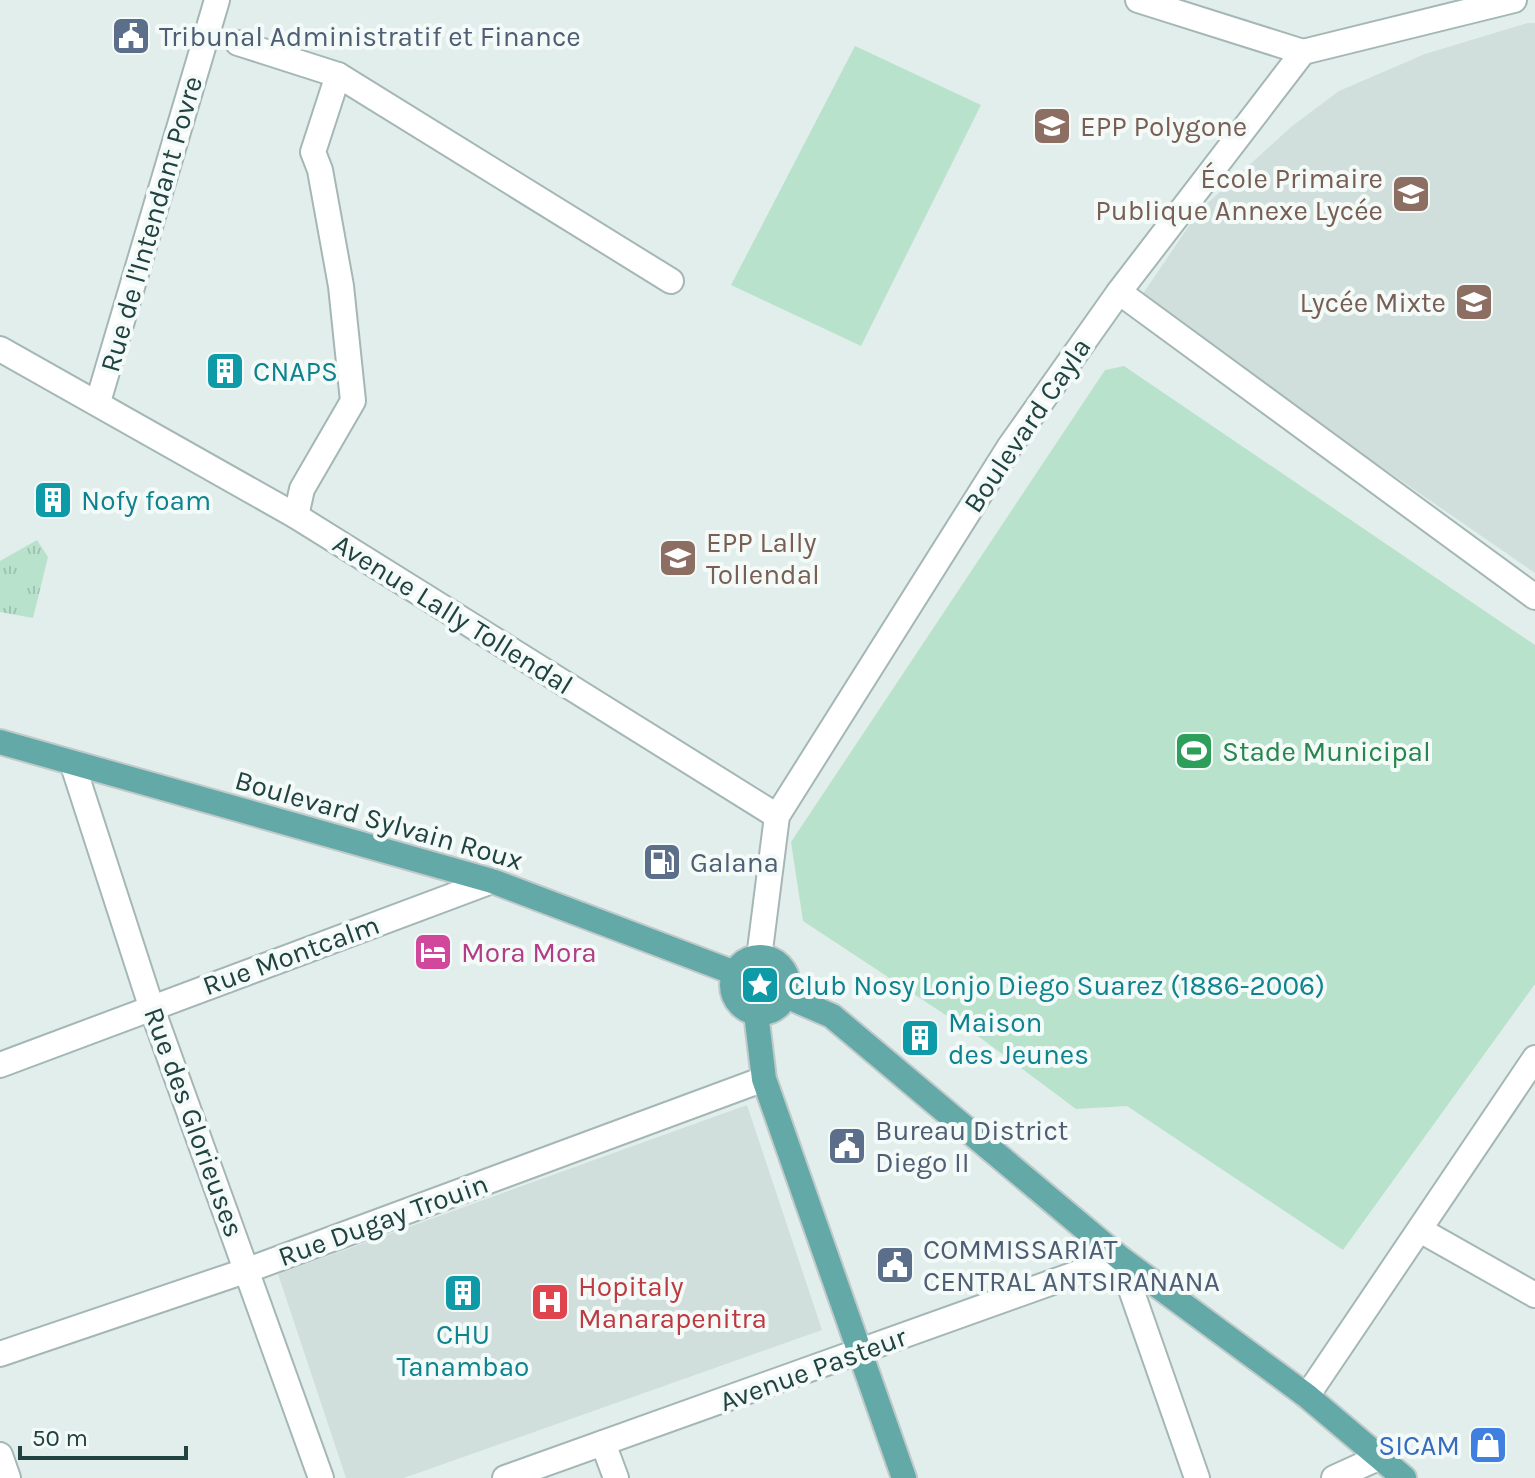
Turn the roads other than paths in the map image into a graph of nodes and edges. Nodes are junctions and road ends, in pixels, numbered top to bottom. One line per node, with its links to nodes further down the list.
1 (217, 0): 12 (street, Rue de l'Intendant Povre)
2 (1138, 0): 7 (street)
3 (1514, 0): 7 (street)
4 (1521, 0): 5 (street)
5 (1535, 0)
6 (238, 43): 8 (street)
7 (1303, 52): 10 (street, Boulevard Cayla)
8 (338, 75): 9 (street); 13 (street)
9 (671, 281)
10 (1119, 292): 14 (street); 17 (street, Boulevard Cayla)
11 (0, 349): 12 (street, Avenue Lally Tollendal)
12 (98, 402): 13 (street, Avenue Lally Tollendal)
13 (296, 516): 17 (street, Avenue Lally Tollendal)
14 (1535, 597)
15 (0, 742): 16 (main road, Boulevard Sylvain Roux)
16 (73, 765): 18 (main road, Boulevard Sylvain Roux); 22 (street, Rue des Glorieuses)
17 (777, 816): 19 (street)
18 (492, 881): 20 (main road, Boulevard Sylvain Roux); 22 (street, Rue Montcalm)
19 (759, 958): 20 (main road); 21 (main road)
20 (735, 973): 23 (main road)
21 (786, 996): 23 (main road); 28 (main road)
22 (151, 1006): 25 (street, Rue Montcalm); 29 (street, Rue des Glorieuses)
23 (756, 1013): 26 (main road)
24 (1535, 1058): 27 (street)
25 (0, 1065)
26 (764, 1079): 29 (street, Rue Dugay Trouin); 32 (main road)
27 (1420, 1230): 30 (street); 33 (street)
28 (1120, 1258): 32 (street, Avenue Pasteur); 33 (main road); 42 (street)
29 (248, 1270): 31 (street, Rue Dugay Trouin); 38 (street, Rue des Glorieuses)
30 (1535, 1295)
31 (0, 1354)
32 (858, 1354): 34 (street, Avenue Pasteur); 41 (main road)
33 (1307, 1396): 36 (main road)
34 (603, 1443): 39 (street, Avenue Pasteur); 40 (street)
35 (0, 1455): 37 (street)
36 (1378, 1458): 43 (street); 44 (main road)
37 (8, 1478)
38 (321, 1478)
39 (505, 1478)
40 (616, 1478)
41 (904, 1478)
42 (1197, 1478)
43 (1334, 1478)
44 (1404, 1478)

